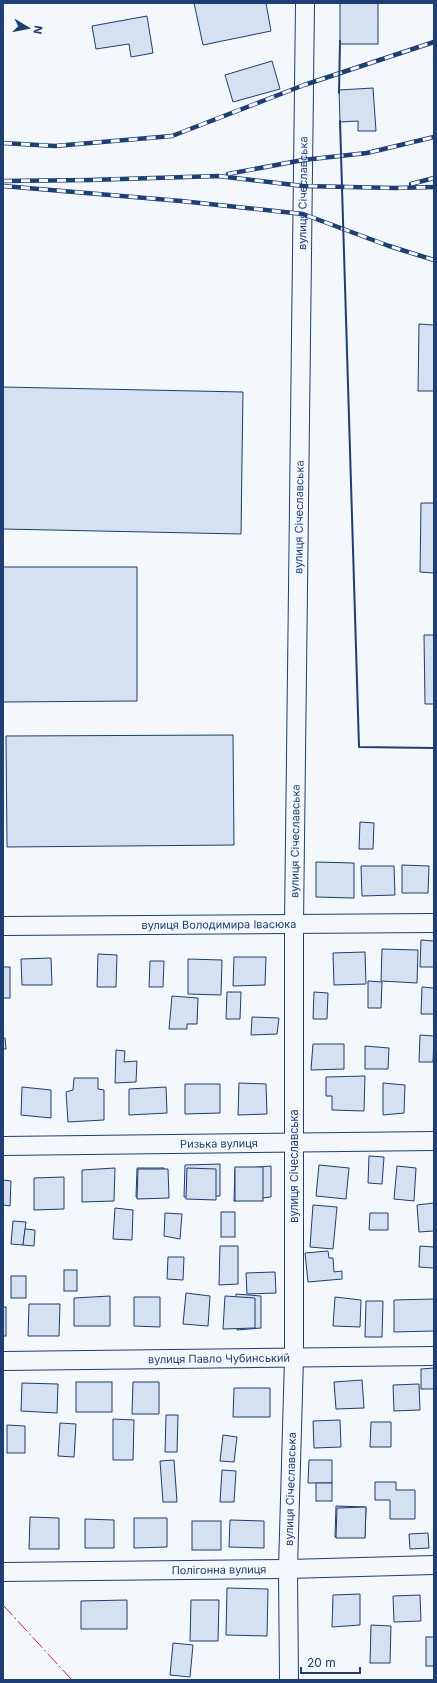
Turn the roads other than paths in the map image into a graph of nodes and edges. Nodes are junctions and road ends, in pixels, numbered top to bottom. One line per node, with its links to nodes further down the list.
1 (305, 3): 3 (street, вулиця Січеславська)
2 (434, 923): 3 (street, вулиця Володимира Івасюка)
3 (294, 924): 4 (street, вулиця Володимира Івасюка); 6 (street, вулиця Січеславська)
4 (3, 926)
5 (434, 1141): 6 (street, Ризька вулиця)
6 (293, 1142): 7 (street, Ризька вулиця); 9 (street, вулиця Січеславська)
7 (3, 1146)
8 (434, 1356): 9 (street, вулиця Павло Чубинський)
9 (294, 1358): 10 (street, вулиця Павло Чубинський); 12 (street, вулиця Січеславська)
10 (3, 1361)
11 (434, 1565): 12 (street, Полігонна вулиця)
12 (288, 1569): 13 (street, Полігонна вулиця); 14 (street, вулиця Січеславська)
13 (3, 1572)
14 (289, 1680)

